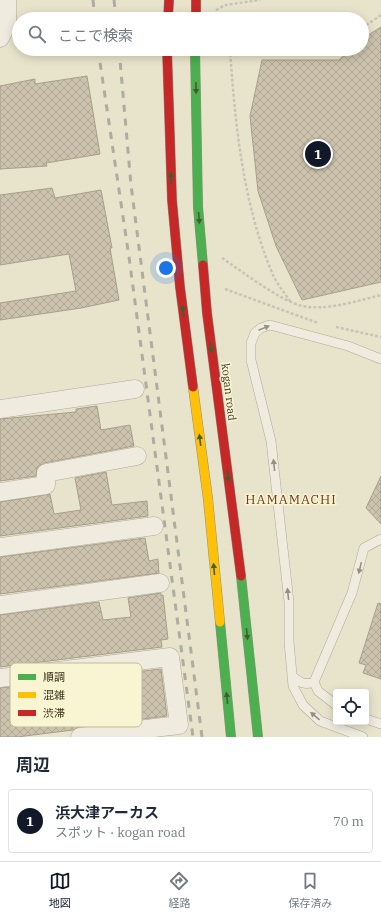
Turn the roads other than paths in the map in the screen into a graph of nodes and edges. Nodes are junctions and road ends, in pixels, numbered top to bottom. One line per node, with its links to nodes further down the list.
1 (6, 0): 6 (street)
2 (169, 0): 4 (main road)
3 (196, 0): 5 (main road)
4 (168, 12)
5 (196, 12)
6 (0, 38)
7 (167, 56): 28 (main road, one-way to 7)
8 (196, 56): 29 (main road, kogan road, one-way to 29)
9 (381, 359): 20 (lane, one-way to 9)
10 (135, 389): 11 (street)
11 (0, 409)
12 (137, 456): 13 (street)
13 (0, 492)
14 (154, 526): 16 (street)
15 (381, 539): 23 (lane, one-way to 23)
16 (0, 547)
17 (160, 583): 18 (street)
18 (0, 605)
19 (121, 663): 27 (street)
20 (292, 676): 23 (lane); 30 (lane, one-way to 20)
21 (10, 677): 22 (street)
22 (0, 678)
23 (314, 682): 24 (lane)
24 (333, 703)
25 (369, 720): 26 (lane)
26 (381, 724)
27 (80, 737)
28 (231, 737)
29 (258, 737)
30 (363, 737)

